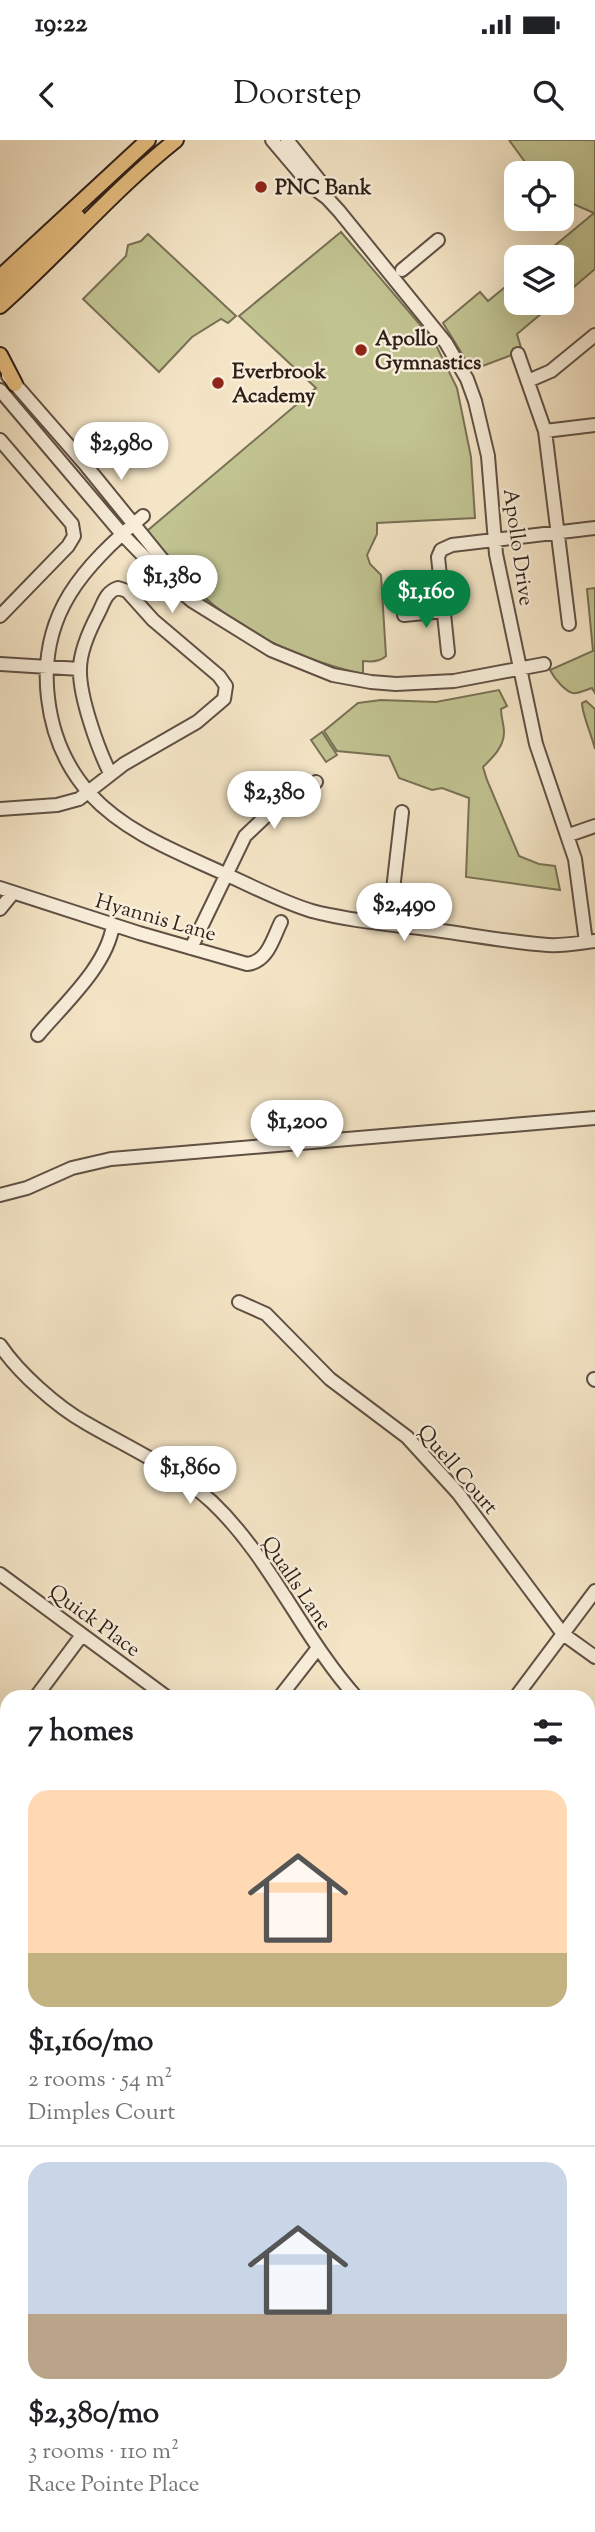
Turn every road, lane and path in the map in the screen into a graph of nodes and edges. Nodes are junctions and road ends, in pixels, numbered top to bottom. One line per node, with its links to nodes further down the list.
1 (148, 140): 5 (main road)
2 (176, 140): 10 (main road)
3 (272, 140): 6 (street, Apollo Drive)
4 (287, 140): 6 (street, Apollo Drive)
5 (131, 155): 9 (main road); 11 (main road)
6 (327, 198): 28 (street, Apollo Drive)
7 (438, 240): 8 (street)
8 (402, 270)
9 (0, 277)
10 (19, 289): 12 (main road); 13 (main road)
11 (0, 292)
12 (0, 306)
13 (0, 321)
14 (595, 335): 18 (street)
15 (518, 354): 18 (street)
16 (0, 355): 19 (main road)
17 (0, 367): 19 (street)
18 (528, 381): 22 (street)
19 (15, 384): 24 (street)
20 (0, 390): 27 (street)
21 (595, 425): 22 (street)
22 (545, 431): 26 (street)
23 (0, 440): 31 (street)
24 (138, 520): 27 (street); 32 (street)
25 (595, 528): 26 (street)
26 (558, 533): 28 (street); 33 (street)
27 (122, 534): 32 (street); 37 (street)
28 (494, 541): 29 (street); 38 (street, Apollo Drive)
29 (444, 611): 30 (street); 34 (street)
30 (404, 615)
31 (0, 616)
32 (220, 618): 38 (street)
33 (569, 624)
34 (448, 652)
35 (0, 664): 37 (street)
36 (544, 664): 38 (street)
37 (47, 667): 39 (street); 42 (street)
38 (520, 668): 46 (street, Apollo Drive)
39 (80, 669): 40 (street); 40 (street)
40 (110, 773): 42 (street)
41 (316, 782): 47 (street)
42 (88, 792): 43 (street); 47 (street)
43 (0, 809)
44 (402, 812): 52 (street)
45 (595, 826): 46 (street)
46 (569, 835): 54 (street, Apollo Drive)
47 (226, 874): 52 (street); 55 (street)
48 (0, 888): 49 (street, Hyannis Lane)
49 (13, 893): 50 (street); 53 (street, Hyannis Lane)
50 (0, 909)
51 (281, 922): 55 (street, Hyannis Lane)
52 (389, 924): 54 (street)
53 (114, 925): 55 (street, Hyannis Lane); 56 (street)
54 (590, 942)
55 (191, 948)
56 (38, 1035)
57 (595, 1118): 58 (street)
58 (0, 1195)
59 (239, 1302): 63 (street, Quell Court)
60 (0, 1345): 65 (street, Qualls Lane)
61 (0, 1574): 64 (street, Quick Place)
62 (595, 1591): 63 (street)
63 (563, 1634): 66 (street, Quell Court); 71 (street)
64 (82, 1635): 67 (street); 68 (street, Quick Place)
65 (318, 1648): 69 (street); 70 (street, Qualls Lane)
66 (595, 1657)
67 (42, 1690)
68 (156, 1690)
69 (285, 1690)
70 (350, 1690)
71 (521, 1690)

